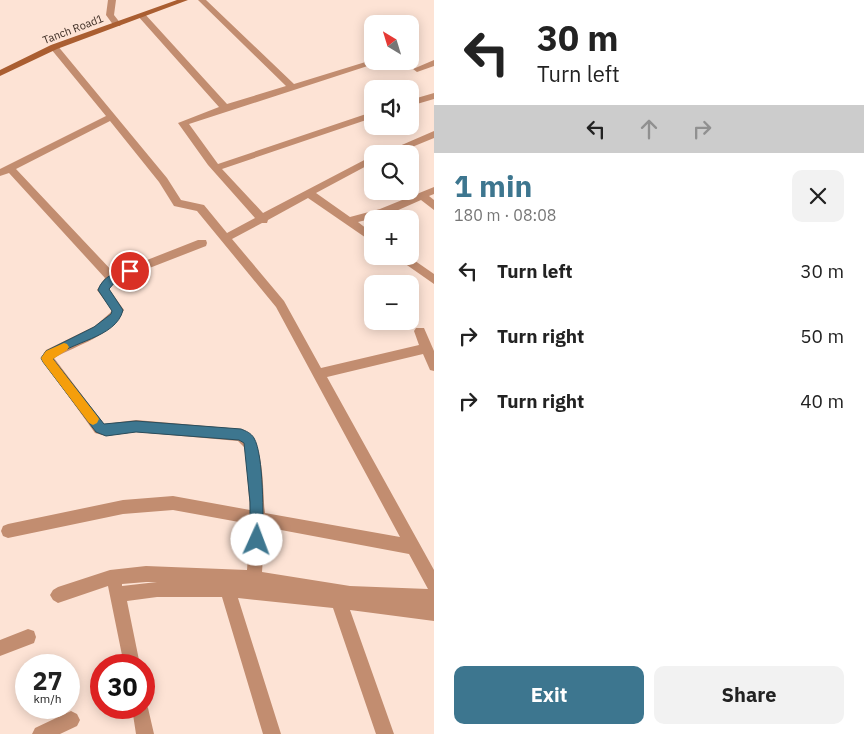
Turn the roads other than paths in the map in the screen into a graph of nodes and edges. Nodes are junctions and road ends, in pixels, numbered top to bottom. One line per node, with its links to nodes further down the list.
1 (112, 0): 5 (street)
2 (184, 0): 4 (street, Tanch Road1)
3 (202, 0): 11 (street)
4 (141, 15): 5 (street, Tanch Road1); 14 (street)
5 (117, 24): 6 (street, Tanch Road1)
6 (54, 47): 10 (street, Tanch Road1); 15 (street)
7 (434, 63): 9 (street)
8 (364, 65): 11 (street)
9 (419, 68)
10 (0, 73)
11 (292, 87): 14 (street)
12 (434, 96): 13 (street)
13 (419, 100)
14 (225, 108): 20 (street)
15 (111, 117): 21 (street); 29 (street)
16 (364, 118): 20 (street)
17 (434, 134): 18 (street)
18 (408, 145)
19 (364, 164): 23 (street)
20 (216, 168): 26 (street)
21 (5, 170): 32 (street)
22 (434, 190): 24 (street)
23 (310, 194): 26 (street); 27 (street)
24 (422, 195): 25 (street); 27 (street)
25 (434, 206)
26 (262, 220): 29 (street)
27 (348, 221): 28 (street)
28 (364, 232)
29 (226, 238): 37 (street)
30 (202, 243): 32 (street)
31 (412, 265): 33 (street)
32 (112, 278): 38 (street)
33 (434, 280)
34 (420, 331): 35 (street)
35 (427, 348): 36 (street); 37 (street)
36 (434, 366)
37 (318, 374): 40 (street)
38 (258, 520): 39 (street); 40 (street); 42 (street)
39 (8, 531)
40 (413, 547): 43 (street)
41 (110, 578): 42 (street); 45 (street); 46 (street)
42 (254, 578): 47 (street)
43 (434, 585)
44 (227, 588): 46 (street); 48 (street); 57 (street)
45 (58, 594)
46 (118, 594): 52 (street)
47 (434, 597)
48 (339, 602): 49 (street); 58 (street)
49 (434, 614)
50 (28, 637): 51 (street)
51 (0, 648)
52 (130, 654)
53 (142, 719): 56 (street)
54 (64, 727): 55 (street)
55 (41, 734)
56 (145, 734)
57 (272, 734)
58 (385, 734)

